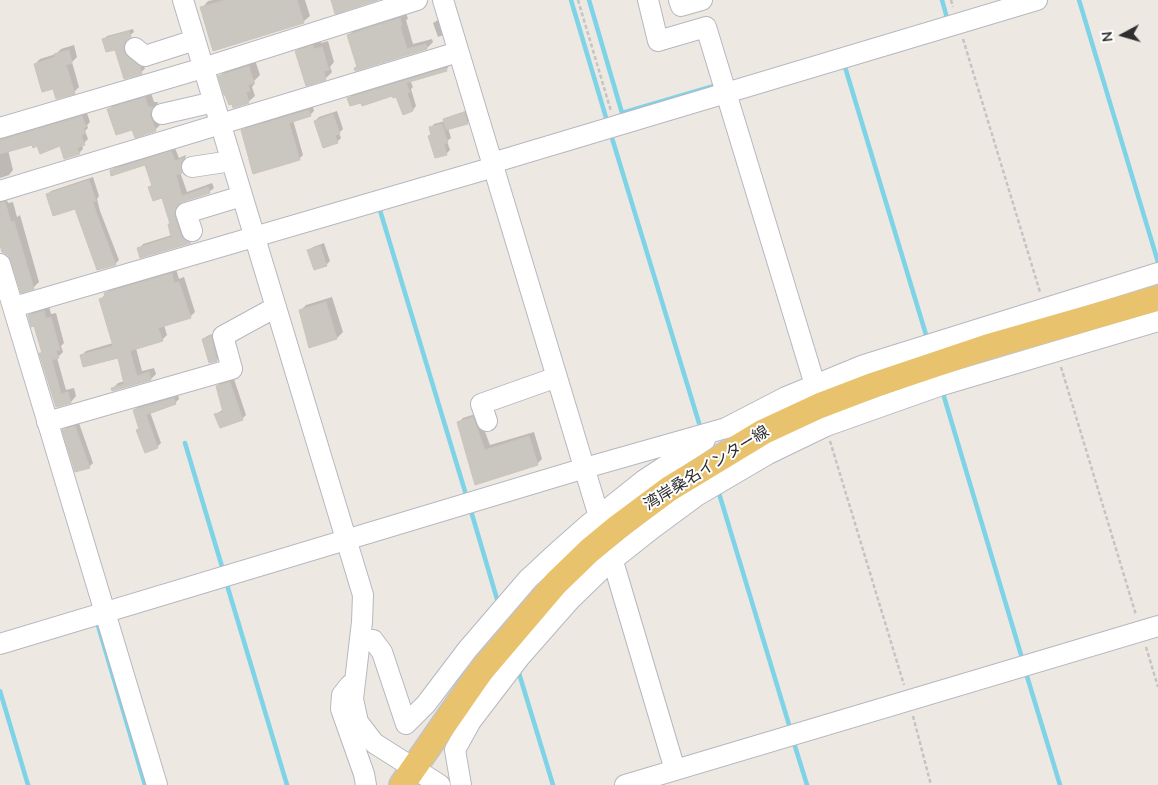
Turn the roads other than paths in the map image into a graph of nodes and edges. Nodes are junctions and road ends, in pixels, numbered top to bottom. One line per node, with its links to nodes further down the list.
1 (183, 0): 8 (street)
2 (417, 0): 10 (street)
3 (442, 0): 9 (street)
4 (648, 0): 12 (street)
5 (679, 0): 6 (street)
6 (702, 0)
7 (1037, 0): 12 (street)
8 (195, 40): 10 (street); 11 (street)
9 (458, 52): 15 (street); 18 (street)
10 (203, 68): 11 (street); 13 (street)
11 (153, 82): 16 (street)
12 (725, 93): 18 (street); 31 (street)
13 (214, 102): 14 (street); 15 (street)
14 (162, 114)
15 (221, 125): 17 (street); 20 (street)
16 (0, 128)
17 (232, 161): 19 (street); 21 (street)
18 (493, 165): 23 (street); 30 (street)
19 (192, 167)
20 (0, 191)
21 (242, 196): 22 (street); 23 (street)
22 (192, 231)
23 (254, 237): 27 (street); 28 (street)
24 (0, 264): 28 (street)
25 (1158, 273): 31 (street)
26 (1158, 298): 45 (main road, 湾岸桑名インター線)
27 (276, 307): 33 (street); 37 (street)
28 (9, 311): 33 (street)
29 (1158, 321): 49 (street)
30 (557, 377): 32 (street); 35 (street)
31 (815, 385): 34 (street)
32 (486, 421)
33 (47, 422): 39 (street)
34 (726, 428): 35 (street); 41 (street)
35 (585, 468): 36 (street); 37 (street)
36 (597, 510)
37 (346, 540): 39 (street); 41 (street)
38 (615, 568): 44 (street)
39 (106, 613): 42 (street); 46 (street)
40 (1150, 629): 44 (street)
41 (360, 639): 43 (street)
42 (0, 644)
43 (354, 680): 45 (street); 47 (street)
44 (675, 770): 50 (street)
45 (408, 779): 48 (street)
46 (158, 785)
47 (366, 785)
48 (440, 785)
49 (461, 785)
50 (625, 785)

